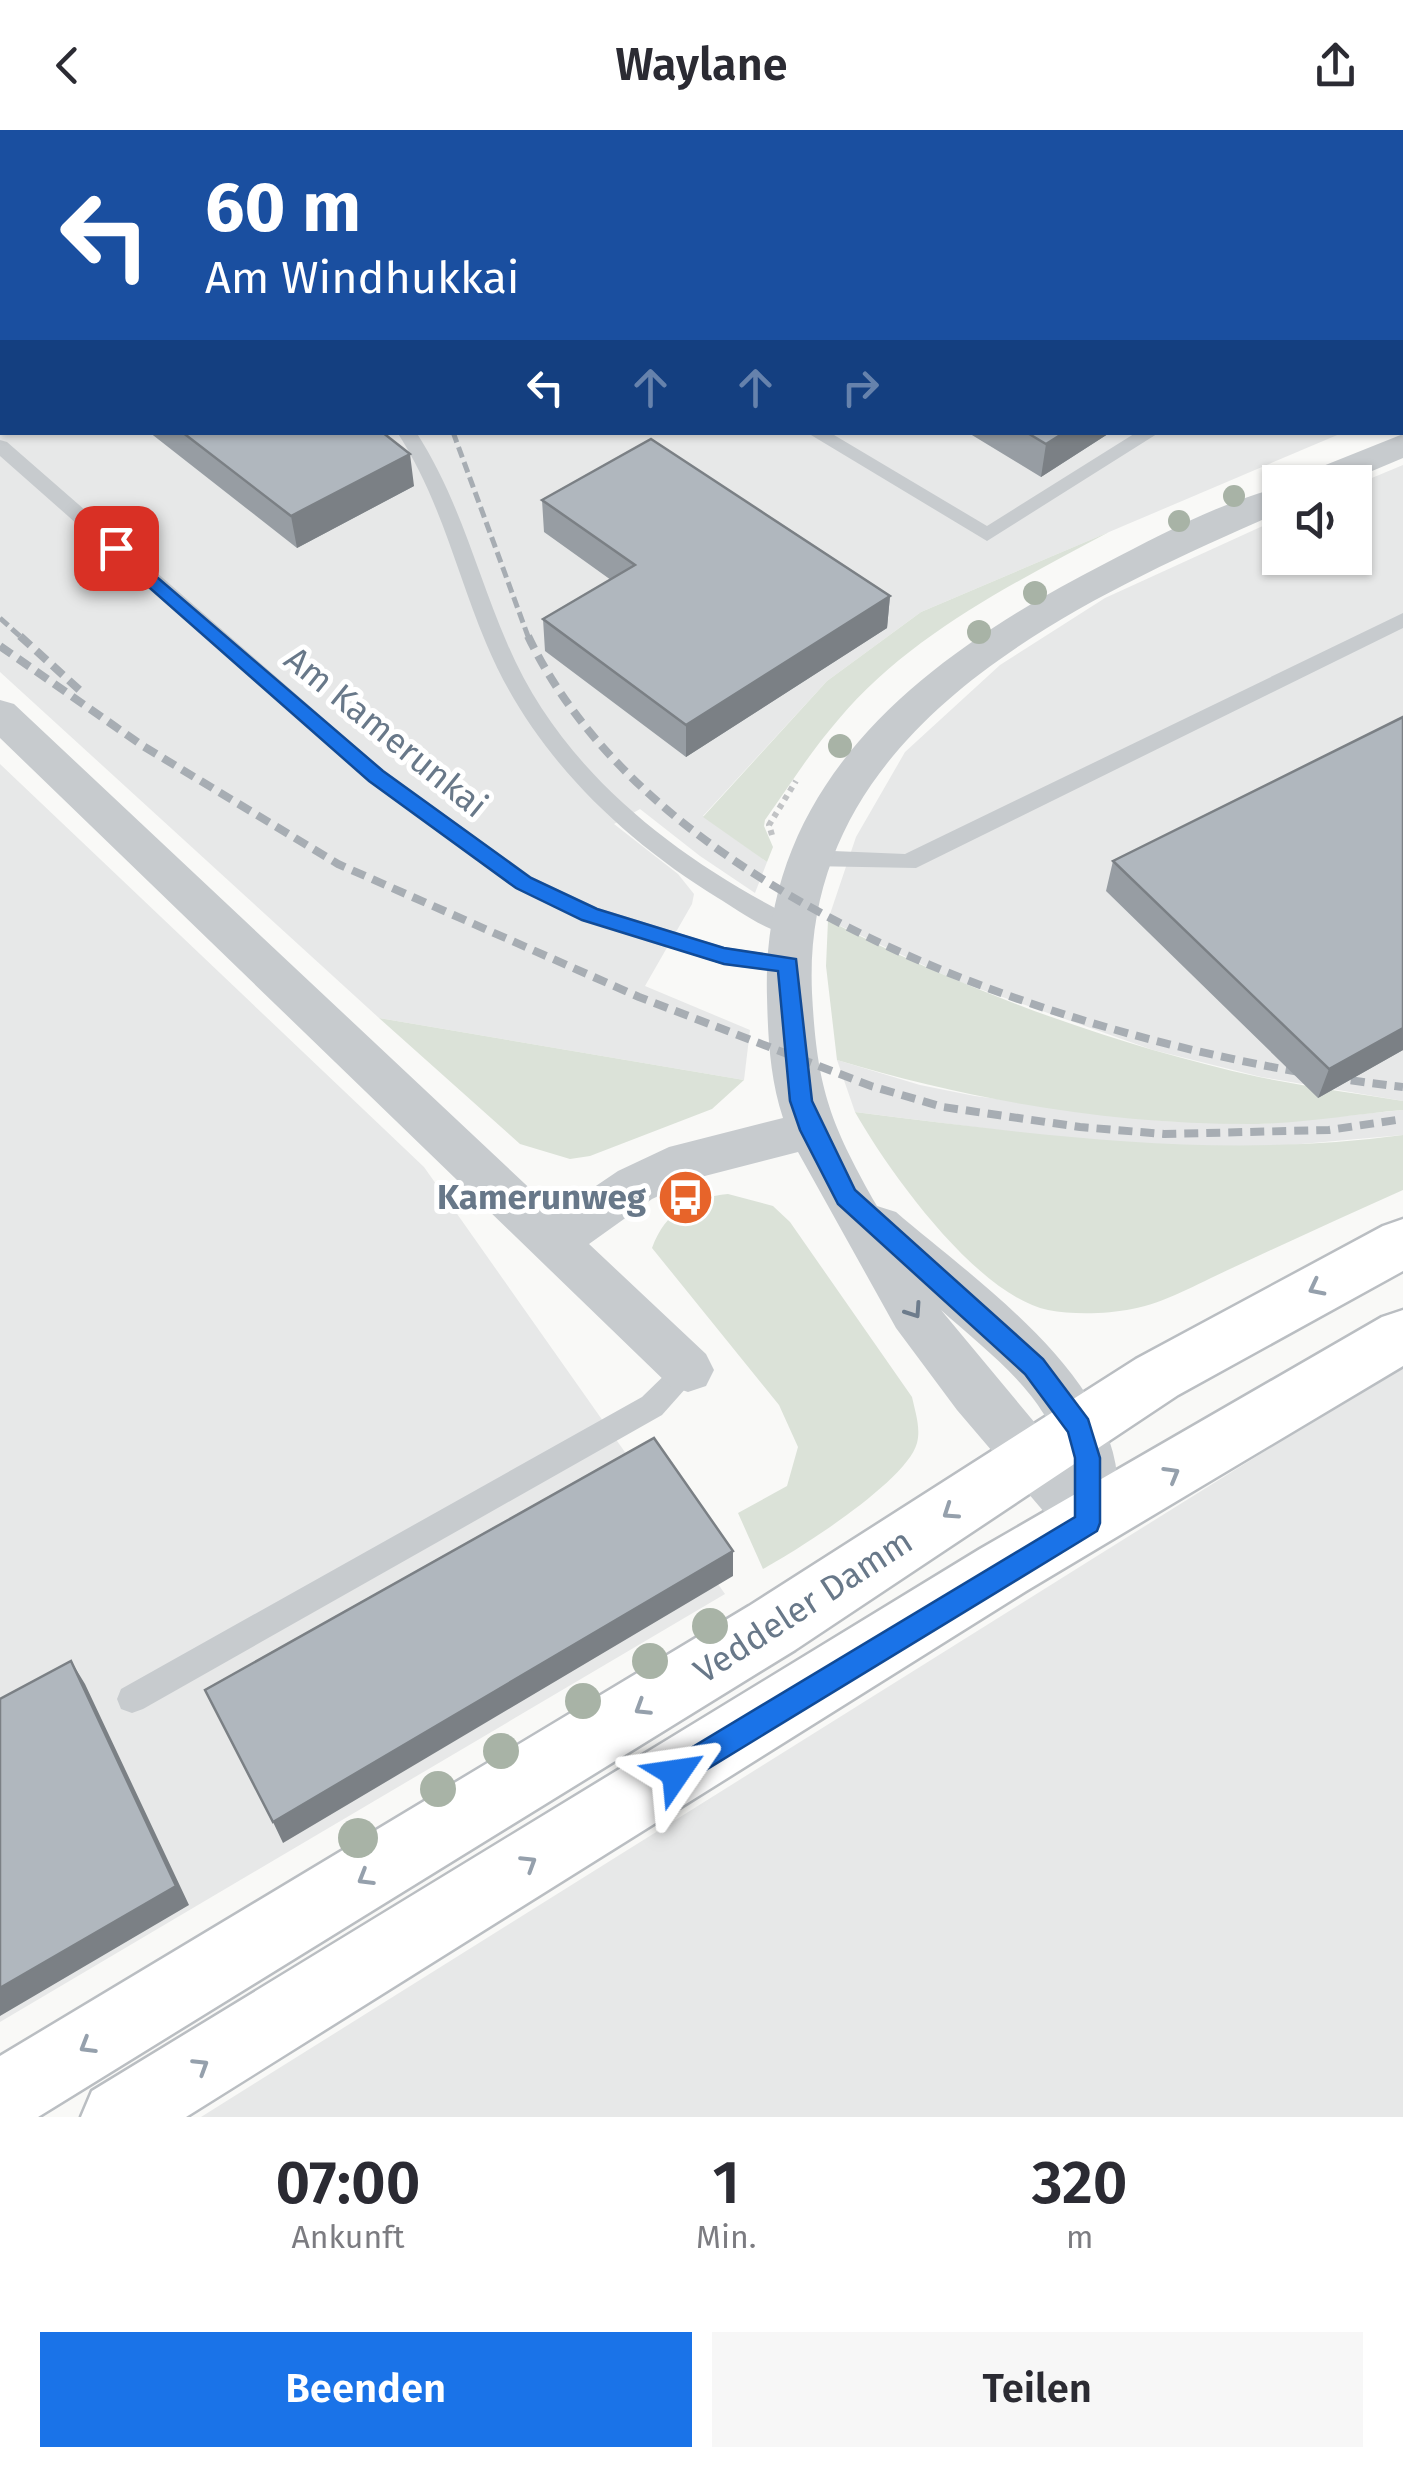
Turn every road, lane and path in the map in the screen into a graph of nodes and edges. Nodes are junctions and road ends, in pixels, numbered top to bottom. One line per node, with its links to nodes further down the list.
1 (821, 435): 2 (lane)
2 (1146, 435)
3 (408, 438): 8 (lane)
4 (1403, 445): 7 (street)
5 (0, 446): 13 (lane, Am Kamerunkai)
6 (396, 459): 8 (lane)
7 (1356, 465)
8 (444, 498): 13 (lane)
9 (1262, 506): 12 (street)
10 (1403, 620): 12 (lane)
11 (0, 714): 15 (street)
12 (809, 858): 13 (street)
13 (790, 945): 14 (street)
14 (811, 1130): 15 (street); 19 (street)
15 (556, 1240): 18 (street)
16 (1403, 1243): 19 (main road, Veddeler Damm, one-way to 19)
17 (1403, 1335): 20 (main road, Veddeler Damm, one-way to 17)
18 (688, 1370): 21 (lane)
19 (1055, 1442): 20 (street); 22 (main road, Veddeler Damm, one-way to 22)
20 (1088, 1523): 23 (main road, Veddeler Damm, one-way to 20)
21 (132, 1699)
22 (0, 2098)
23 (118, 2117)

